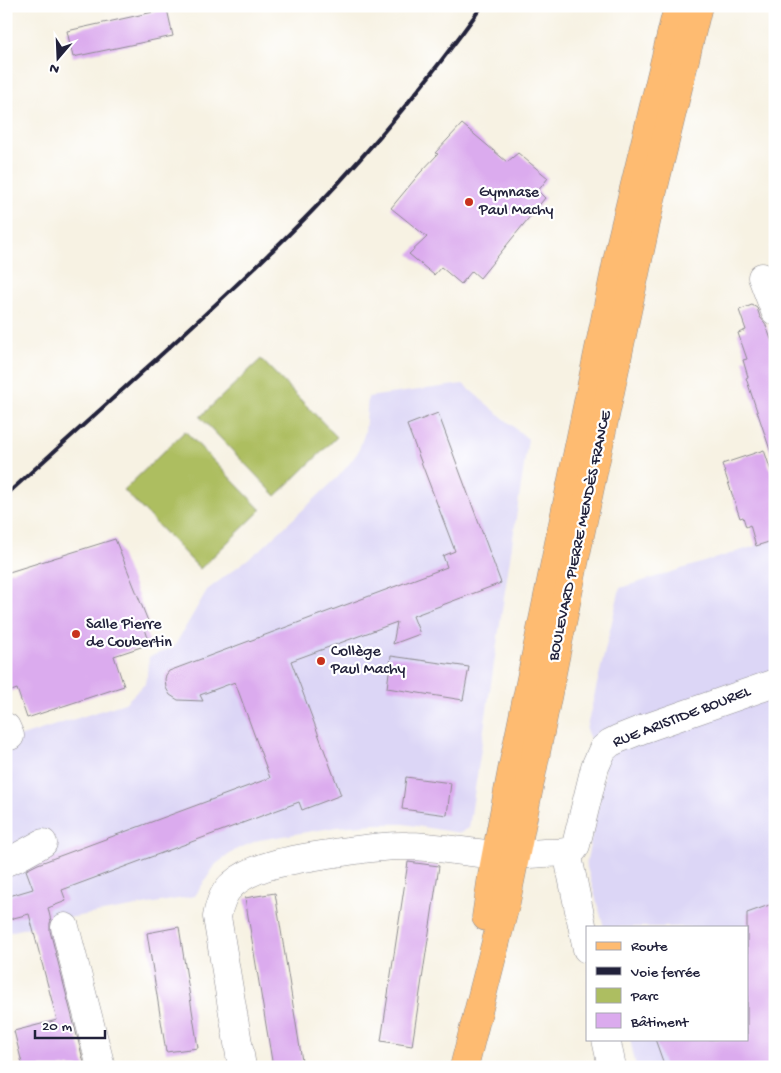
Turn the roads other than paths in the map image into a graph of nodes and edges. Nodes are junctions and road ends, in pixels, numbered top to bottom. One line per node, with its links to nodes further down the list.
1 (678, 6): 8 (main road, BOULEVARD PIERRE MENDÈS FRANCE)
2 (698, 6): 8 (main road, BOULEVARD PIERRE MENDÈS FRANCE)
3 (760, 277): 4 (street)
4 (775, 311)
5 (775, 683): 7 (street, RUE ARISTIDE BOUREL)
6 (43, 843): 9 (street)
7 (567, 852): 8 (street); 11 (street)
8 (506, 855): 14 (street); 15 (main road, BOULEVARD PIERRE MENDÈS FRANCE); 16 (main road, BOULEVARD PIERRE MENDÈS FRANCE)
9 (6, 862)
10 (65, 927): 13 (street)
11 (586, 944)
12 (606, 1040): 17 (street)
13 (101, 1067)
14 (242, 1067)
15 (453, 1067)
16 (464, 1067)
17 (612, 1067)

